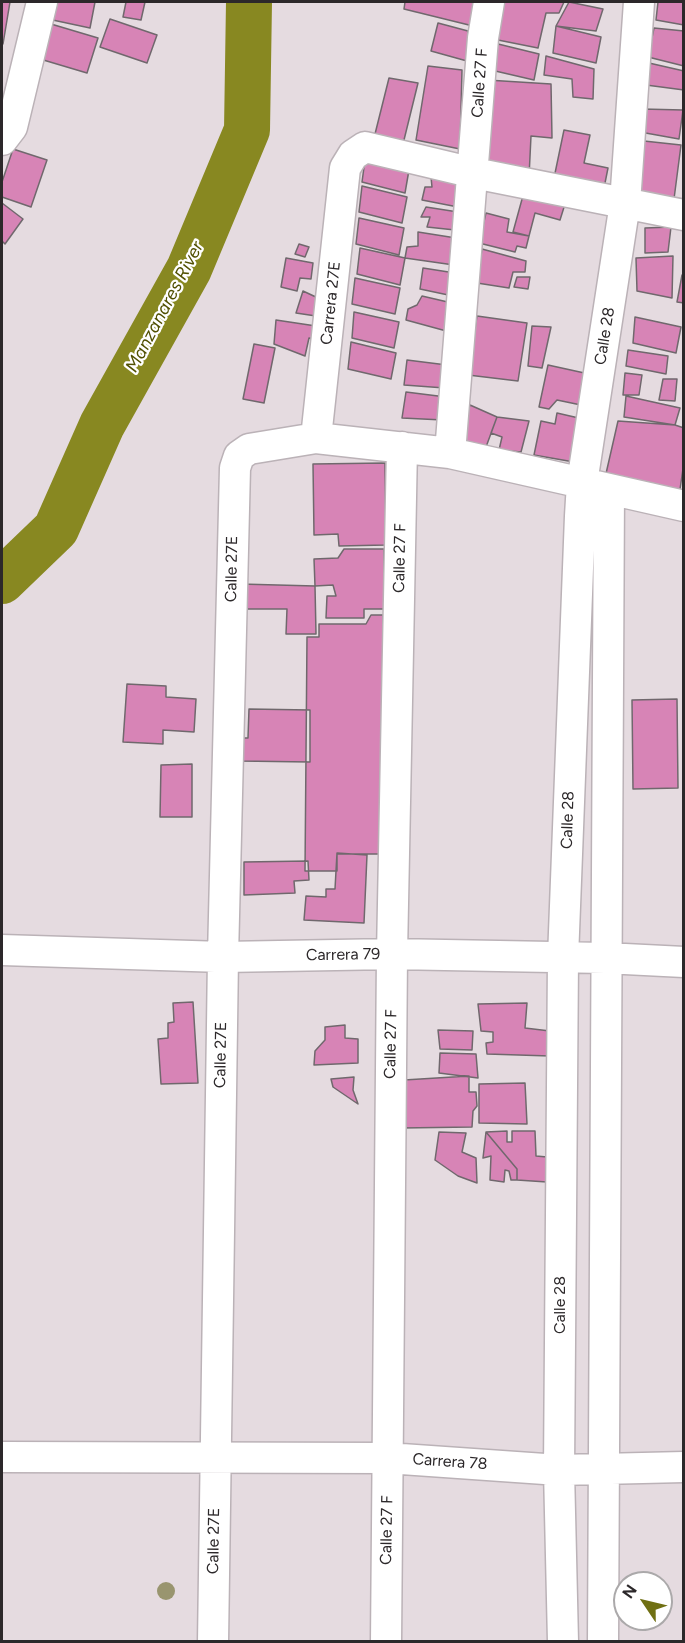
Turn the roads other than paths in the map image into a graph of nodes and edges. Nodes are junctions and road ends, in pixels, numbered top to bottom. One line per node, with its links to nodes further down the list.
1 (42, 2): 4 (street)
2 (489, 2): 5 (street, Calle 27 F)
3 (639, 2): 6 (street, Calle 28)
4 (7, 133)
5 (474, 173): 6 (street); 8 (street, Carrera 27E); 10 (street, Calle 27 F)
6 (625, 203): 7 (street); 11 (street, Calle 28)
7 (684, 214)
8 (316, 438): 9 (street); 15 (street, Calle 27E)
9 (402, 447): 10 (street); 14 (street, Calle 27 F)
10 (450, 453): 11 (street)
11 (596, 486): 12 (street); 16 (street, Calle 28); 17 (street, Calle 28)
12 (684, 506)
13 (2, 950): 15 (street, Carrera 79)
14 (392, 954): 15 (street, Carrera 79); 16 (street, Carrera 79); 20 (street, Calle 27 F)
15 (223, 957): 21 (street, Calle 27E)
16 (563, 958): 17 (street, Carrera 79); 24 (street, Calle 28)
17 (605, 958): 18 (street, Carrera 79); 23 (street, Calle 28)
18 (684, 962)
19 (2, 1457): 21 (street, Carrera 78)
20 (387, 1458): 21 (street, Carrera 78); 24 (street, Carrera 78); 26 (street, Calle 27 F)
21 (216, 1459): 25 (street, Calle 27E)
22 (684, 1467): 23 (street, Carrera 78)
23 (604, 1468): 24 (street, Carrera 78); 28 (street, Calle 28)
24 (559, 1470): 27 (street, Calle 28)
25 (213, 1641)
26 (386, 1641)
27 (563, 1641)
28 (603, 1641)

